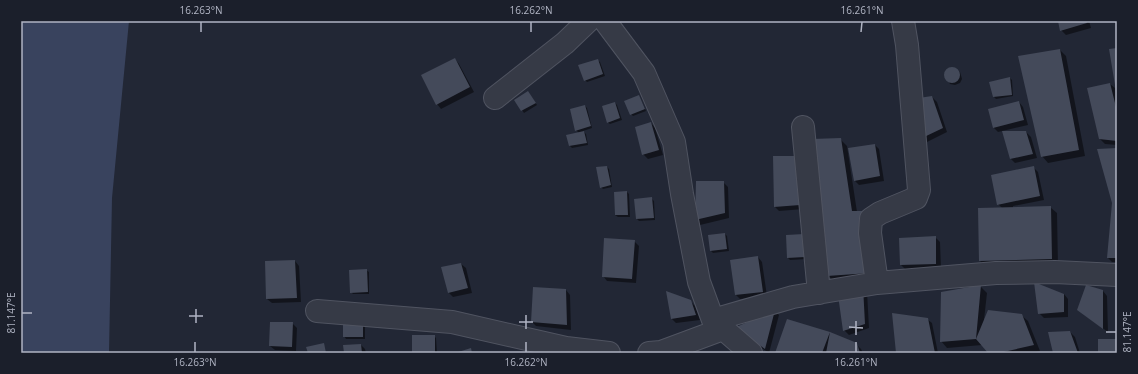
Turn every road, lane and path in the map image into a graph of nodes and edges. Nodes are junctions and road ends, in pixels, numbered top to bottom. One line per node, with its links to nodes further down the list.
1 (588, 21): 4 (street)
2 (605, 21): 10 (street)
3 (903, 21): 7 (street)
4 (495, 98)
5 (803, 127): 8 (street)
6 (1117, 275): 7 (street)
7 (877, 283): 8 (street)
8 (819, 293): 10 (street)
9 (316, 311): 11 (street)
10 (718, 324): 12 (street); 13 (street)
11 (609, 353)
12 (649, 353)
13 (751, 353)

